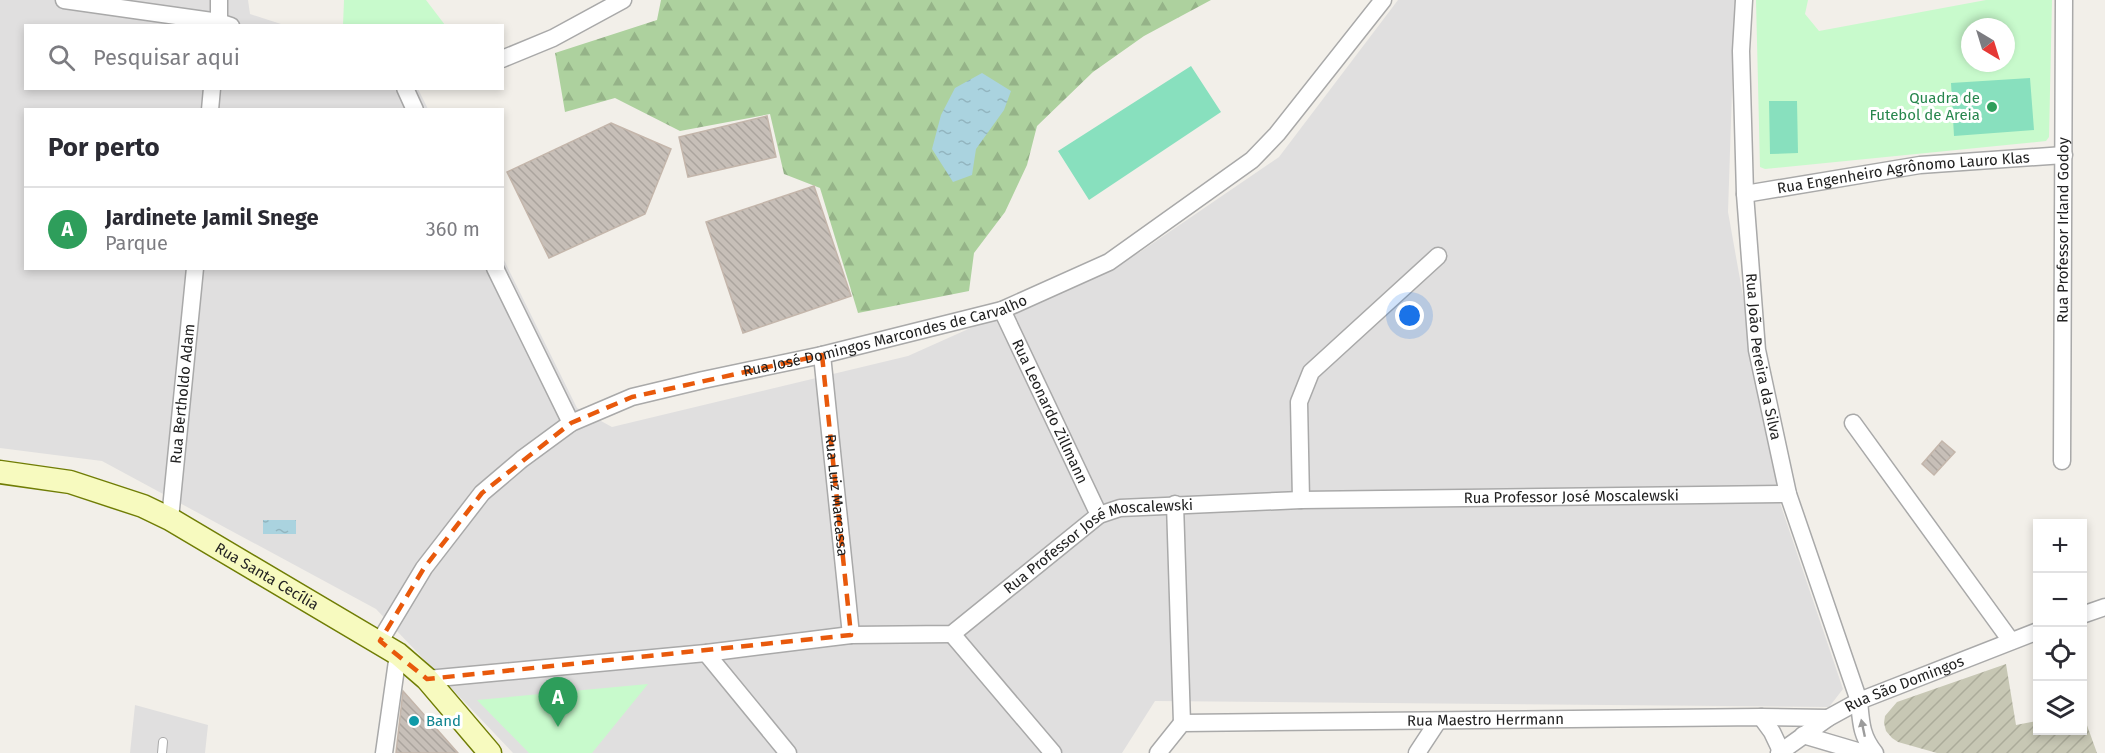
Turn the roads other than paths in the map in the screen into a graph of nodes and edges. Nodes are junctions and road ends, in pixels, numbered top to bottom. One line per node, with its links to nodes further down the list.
1 (64, 0): 7 (street)
2 (219, 0): 7 (street)
3 (623, 0): 8 (street)
4 (1383, 0): 18 (street, Rua José Domingos Marcondes de Carvalho)
5 (1744, 0): 14 (street, Rua João Pereira da Silva)
6 (2064, 0): 13 (street, Rua Professor Irland Godoy)
7 (223, 24)
8 (504, 58)
9 (212, 90): 11 (street)
10 (406, 90): 12 (street)
11 (210, 108)
12 (414, 108)
13 (2064, 155): 14 (street, Rua Engenheiro Agrônomo Lauro Klas); 22 (street, Rua Professor Irland Godoy)
14 (1745, 194): 24 (street, Rua João Pereira da Silva)
15 (1438, 256): 25 (street)
16 (195, 270): 28 (street, Rua Bertholdo Adam)
17 (496, 270): 20 (street)
18 (1002, 310): 19 (street, Rua José Domingos Marcondes de Carvalho); 27 (street, Rua Leonardo Zillmann)
19 (822, 355): 20 (street, Rua José Domingos Marcondes de Carvalho); 32 (street, Rua Luiz Marcassa)
20 (572, 423): 35 (street, Rua José Domingos Marcondes de Carvalho)
21 (1853, 423): 34 (street)
22 (2062, 461)
23 (0, 472): 28 (main road, Rua Santa Cecília)
24 (1788, 494): 25 (street, Rua Professor José Moscalewski); 38 (street, Rua João Pereira da Silva)
25 (1301, 500): 26 (street, Rua Professor José Moscalewski)
26 (1175, 504): 27 (street, Rua Professor José Moscalewski); 42 (street)
27 (1099, 514): 33 (street, Rua Professor José Moscalewski)
28 (170, 519): 35 (main road, Rua Santa Cecília)
29 (2105, 607): 30 (street)
30 (2087, 613)
31 (2033, 632): 34 (street, Rua São Domingos)
32 (851, 634): 33 (street); 36 (street)
33 (952, 634): 50 (street)
34 (2011, 640): 38 (street, Rua São Domingos)
35 (389, 647): 37 (main road, Rua Santa Cecília); 47 (street)
36 (706, 653): 37 (street); 49 (street)
37 (427, 679): 48 (main road, Rua Santa Cecília)
38 (1859, 701): 40 (street, Rua São Domingos); 54 (street, Rua João Pereira da Silva, one-way to 38)
39 (1761, 717): 40 (street, Rua Maestro Herrmann); 41 (street, Rua Maestro Herrmann); 45 (street)
40 (1828, 718): 43 (street, Rua São Domingos)
41 (1438, 721): 42 (street, Rua Maestro Herrmann); 52 (street)
42 (1182, 723): 51 (street)
43 (1803, 735): 45 (street, Rua São Domingos); 53 (street)
44 (163, 742): 46 (lane)
45 (1780, 752)
46 (162, 753)
47 (384, 753)
48 (490, 753)
49 (788, 753)
50 (1053, 753)
51 (1158, 753)
52 (1417, 753)
53 (1863, 753)
54 (1875, 753)

